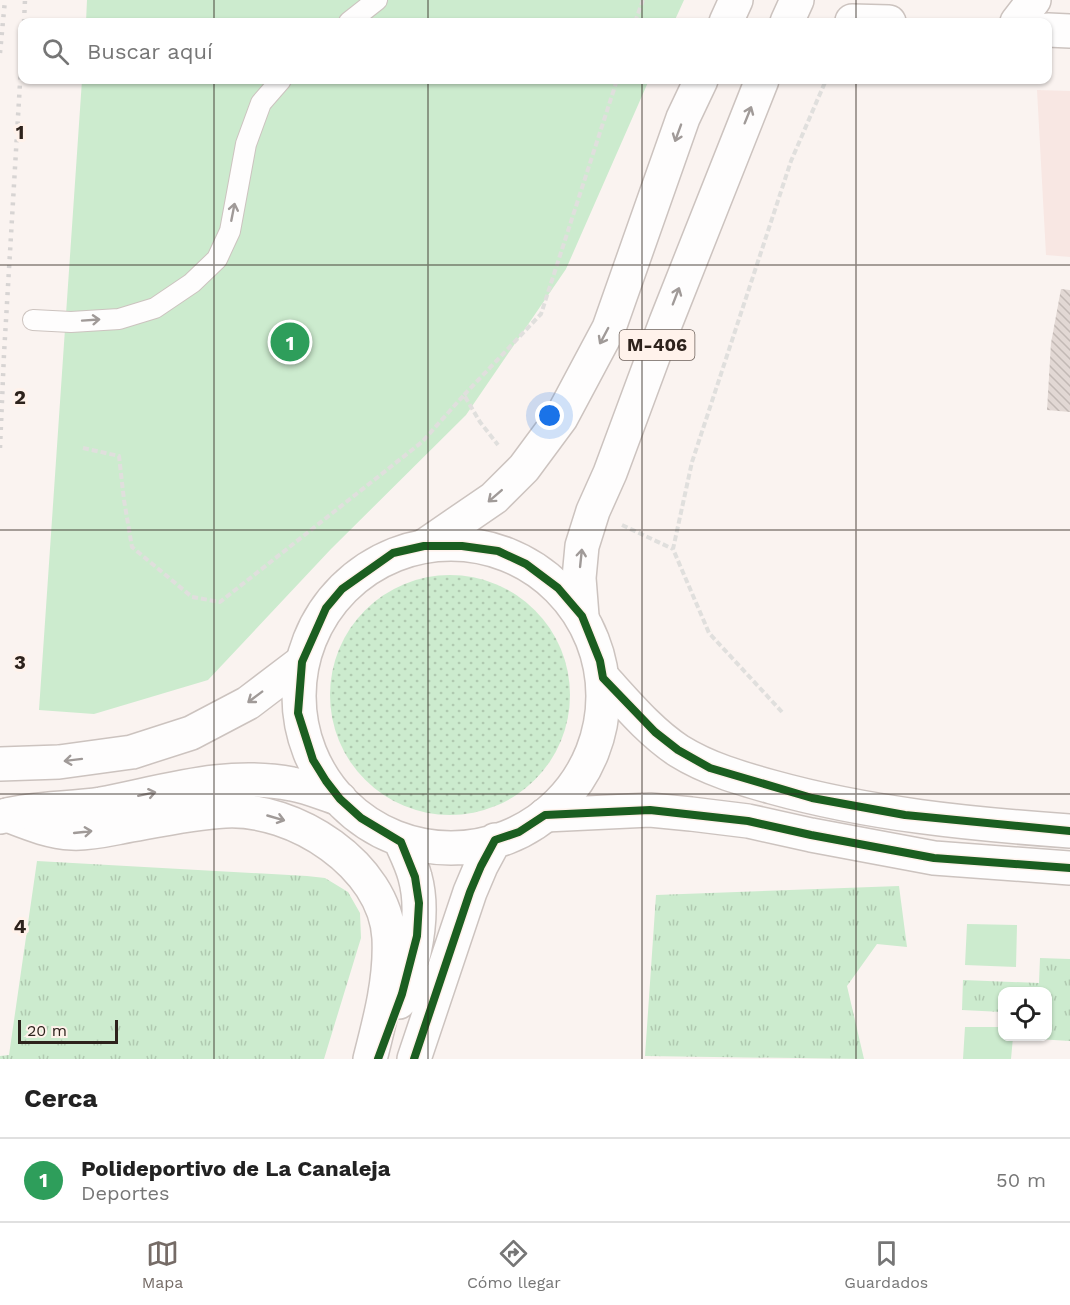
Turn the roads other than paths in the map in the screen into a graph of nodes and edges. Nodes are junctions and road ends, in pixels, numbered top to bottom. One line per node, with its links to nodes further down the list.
1 (377, 0): 5 (lane)
2 (736, 0): 6 (main road)
3 (797, 0): 7 (main road)
4 (1034, 0): 8 (main road)
5 (354, 18)
6 (728, 18)
7 (789, 18)
8 (1020, 18)
9 (1052, 30): 10 (main road)
10 (1070, 31)
11 (278, 84): 14 (lane, one-way to 11)
12 (699, 84): 15 (main road, M-406, one-way to 15)
13 (760, 84): 16 (main road, M-406, one-way to 13)
14 (33, 320)
15 (424, 546): 16 (main road); 17 (main road)
16 (582, 616): 18 (main road)
17 (302, 662): 19 (main road, one-way to 19); 20 (main road)
18 (603, 678): 21 (main road); 23 (main road)
19 (0, 764)
20 (340, 799): 22 (main road, one-way to 20); 25 (main road)
21 (545, 814): 24 (main road); 26 (main road)
22 (2, 815): 27 (main road, one-way to 27)
23 (1070, 831)
24 (495, 840): 25 (main road); 29 (main road)
25 (401, 842): 28 (main road)
26 (1070, 868)
27 (370, 1059)
28 (378, 1059)
29 (414, 1059)

